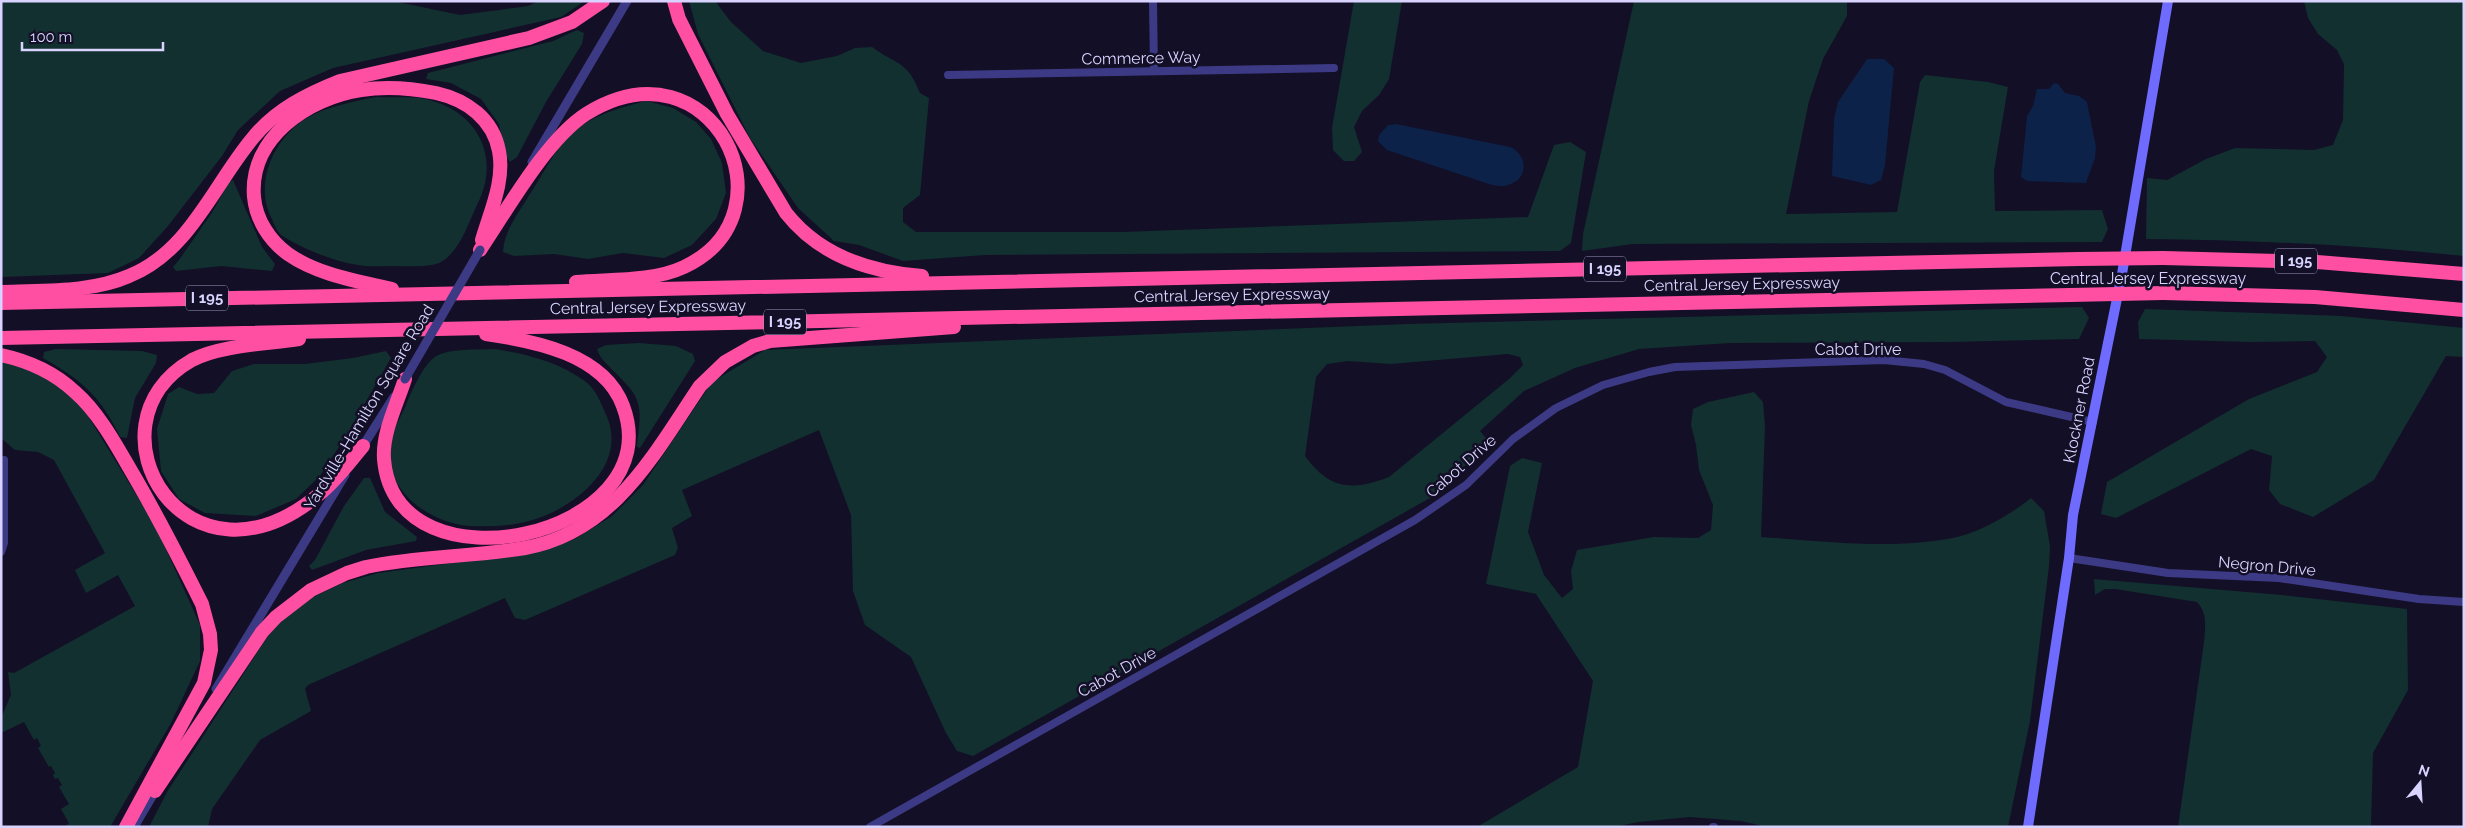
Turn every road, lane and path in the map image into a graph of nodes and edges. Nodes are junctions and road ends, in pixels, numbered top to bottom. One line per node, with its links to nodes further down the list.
1 (604, 1): 12 (highway)
2 (627, 1): 9 (street, Yardville-Hamilton Square Road)
3 (674, 1): 11 (highway)
4 (1153, 1): 7 (street)
5 (2168, 1): 23 (main road, Klockner Road)
6 (1334, 68): 7 (street, Commerce Way)
7 (1154, 71): 8 (street, Commerce Way)
8 (948, 75)
9 (480, 250): 13 (highway); 14 (highway); 22 (street, Yardville-Hamilton Square Road, bridge)
10 (2464, 274): 11 (highway, Central Jersey Expressway / I 195, bridge)
11 (1130, 279): 13 (highway, Central Jersey Expressway / I 195)
12 (1, 292)
13 (483, 292): 14 (highway, Central Jersey Expressway / I 195)
14 (412, 294): 15 (highway, Central Jersey Expressway / I 195)
15 (1, 303)
16 (2464, 310): 17 (highway, Central Jersey Expressway / I 195, bridge)
17 (1130, 314): 18 (highway, Central Jersey Expressway / I 195); 29 (highway)
18 (440, 329): 19 (highway, Central Jersey Expressway / I 195); 22 (highway)
19 (355, 330): 20 (highway, Central Jersey Expressway / I 195); 24 (highway)
20 (1, 338)
21 (1, 355): 30 (highway)
22 (405, 379): 24 (street, Yardville-Hamilton Square Road)
23 (2093, 422): 27 (main road, Klockner Road); 32 (street, Cabot Drive)
24 (363, 446): 29 (street, Yardville-Hamilton Square Road)
25 (4, 460): 26 (street)
26 (1, 552)
27 (2069, 558): 28 (street, Negron Drive); 33 (main road, Klockner Road)
28 (2464, 602)
29 (155, 791): 31 (street, Yardville-Hamilton Square Road)
30 (126, 827)
31 (134, 827)
32 (870, 827)
33 (2028, 827)

